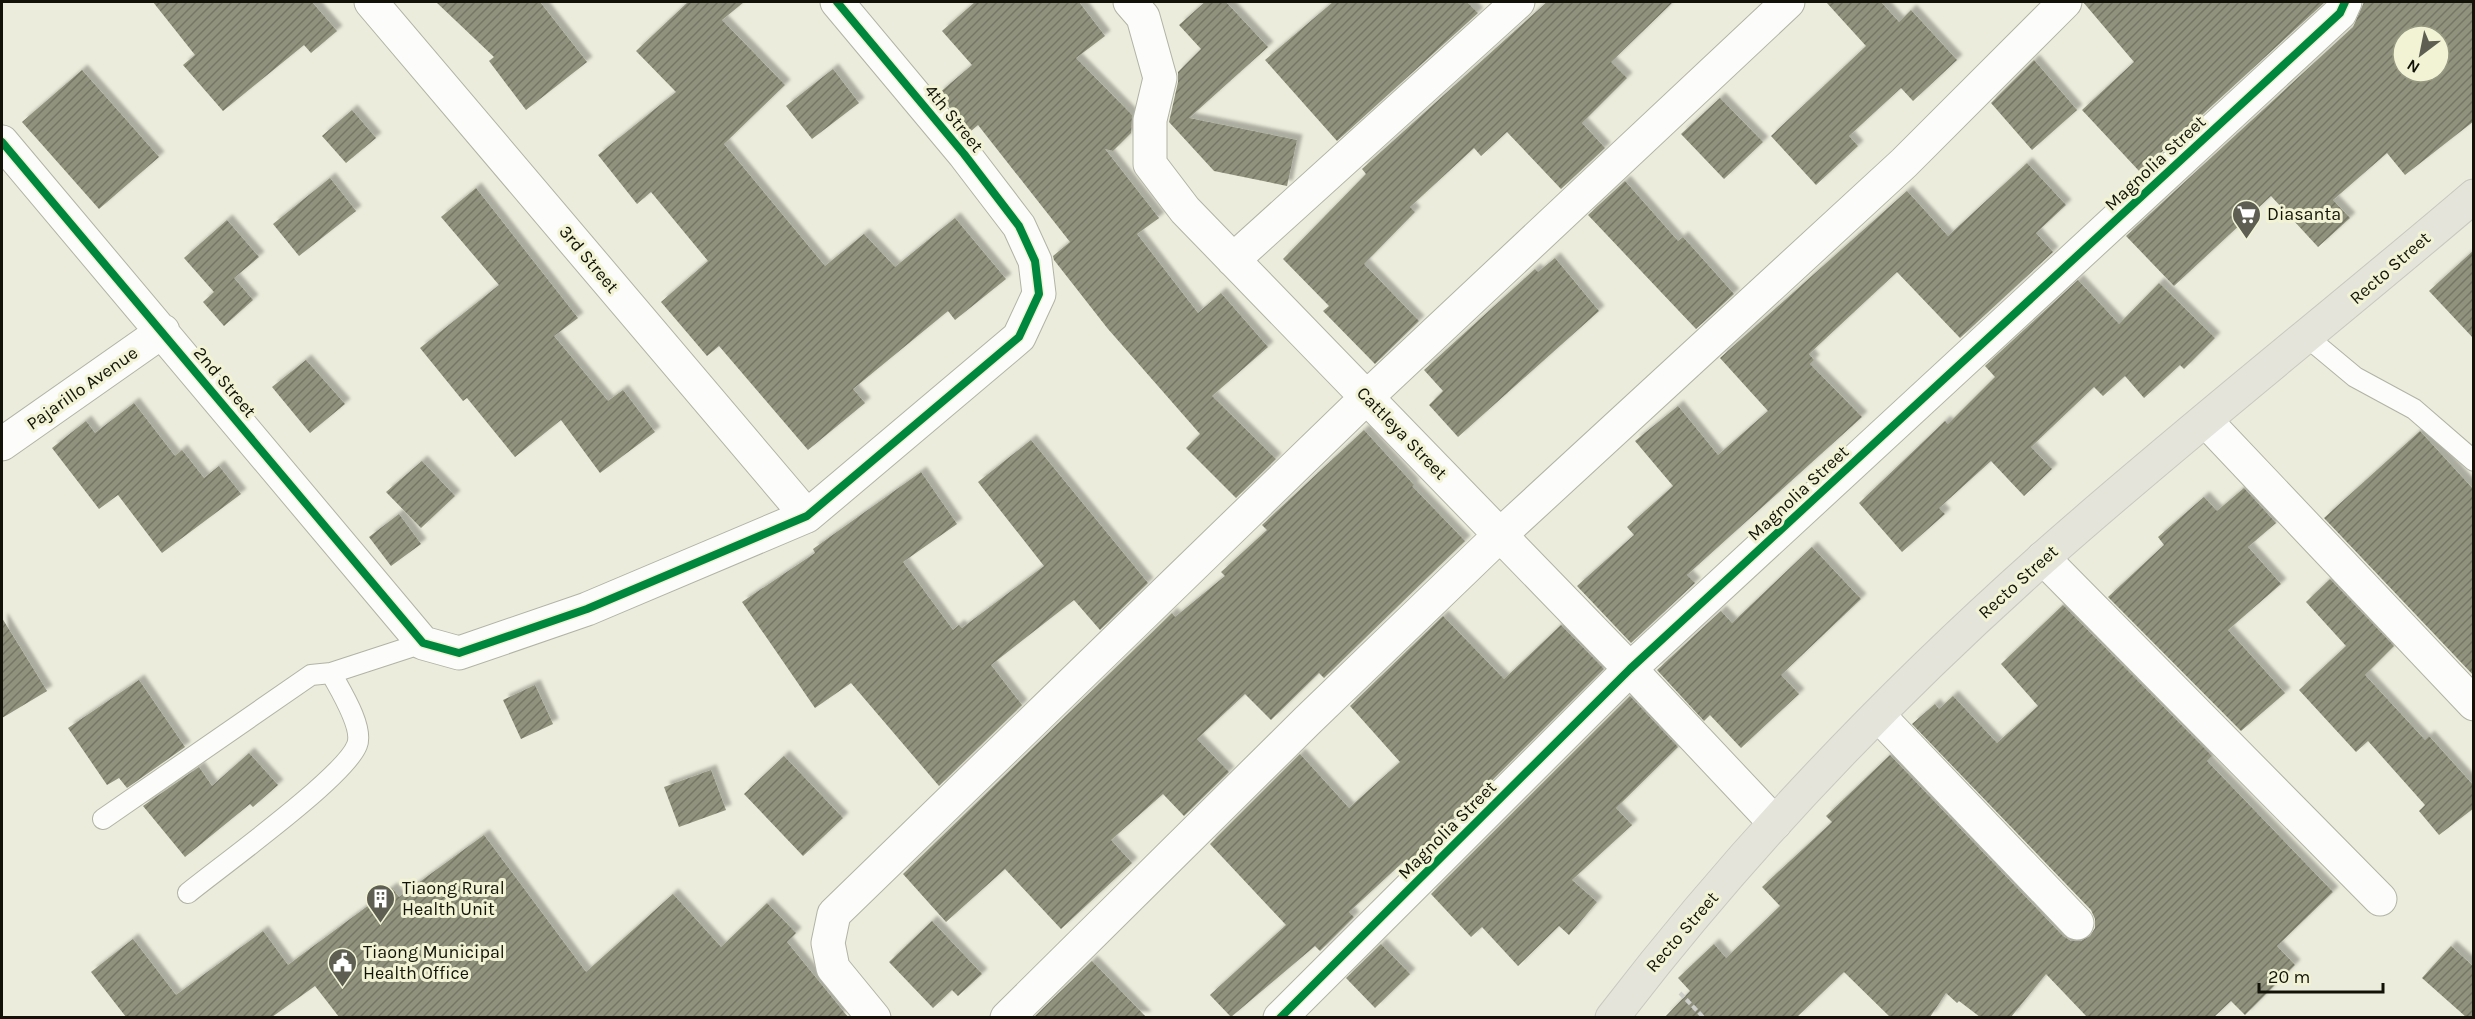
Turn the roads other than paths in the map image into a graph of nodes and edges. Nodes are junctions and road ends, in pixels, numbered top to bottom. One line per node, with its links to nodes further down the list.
1 (371, 2): 17 (street, 3rd Street)
2 (837, 2): 17 (street, 4th Street)
3 (1518, 2): 10 (street)
4 (1788, 2): 13 (street)
5 (2065, 2): 18 (street)
6 (2345, 2): 21 (street, Magnolia Street)
7 (1144, 7): 10 (street, Cattleya Street)
8 (2, 142): 11 (street, 2nd Street)
9 (2474, 196): 12 (main road, Recto Street)
10 (1233, 260): 13 (street, Cattleya Street)
11 (163, 331): 15 (street, Pajarillo Avenue); 20 (street, 2nd Street)
12 (2307, 337): 14 (main road, Recto Street); 16 (lane)
13 (1367, 397): 18 (street, Cattleya Street); 30 (street)
14 (2205, 421): 19 (main road, Recto Street); 23 (street)
15 (2, 444)
16 (2474, 461)
17 (807, 516): 20 (street, 4th Street)
18 (1500, 535): 21 (street, Cattleya Street); 31 (street)
19 (2043, 558): 24 (main road, Recto Street); 28 (street)
20 (423, 643): 22 (lane)
21 (1630, 669): 26 (street, Cattleya Street); 32 (street, Magnolia Street)
22 (332, 673): 25 (lane); 27 (lane)
23 (2474, 704)
24 (1879, 716): 26 (main road, Recto Street); 29 (street)
25 (103, 819)
26 (1775, 823): 33 (main road, Recto Street)
27 (188, 893)
28 (2380, 898)
29 (2077, 923)
30 (874, 1017)
31 (1007, 1017)
32 (1280, 1017)
33 (1612, 1017)

